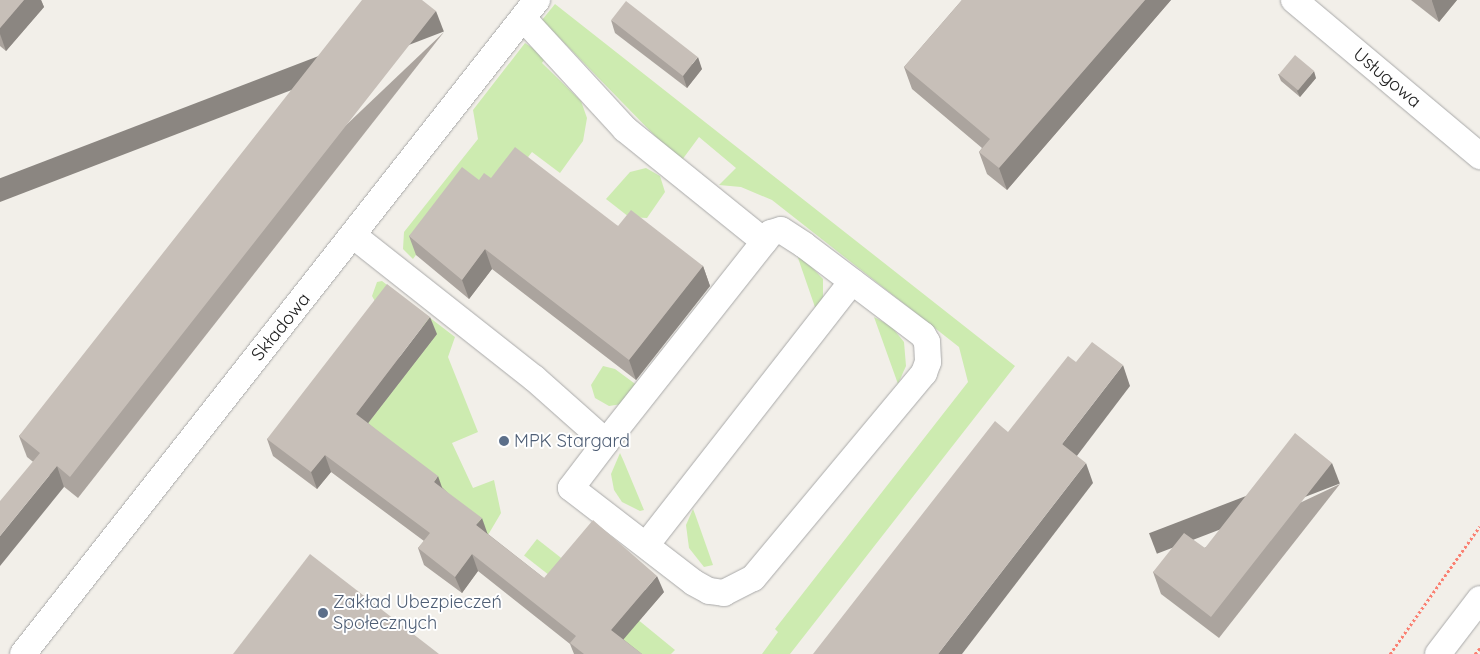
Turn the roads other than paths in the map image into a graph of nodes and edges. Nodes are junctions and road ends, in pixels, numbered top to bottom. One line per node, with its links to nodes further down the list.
1 (1294, 0): 3 (street, Usługowa)
2 (530, 9): 4 (street, Składowa); 5 (street)
3 (1480, 156)
4 (354, 236): 7 (street); 10 (street, Składowa)
5 (764, 241): 6 (street); 7 (street)
6 (852, 282): 8 (street); 8 (street)
7 (606, 442): 8 (street)
8 (647, 544)
9 (1480, 599): 11 (street)
10 (23, 654)
11 (1438, 654)

